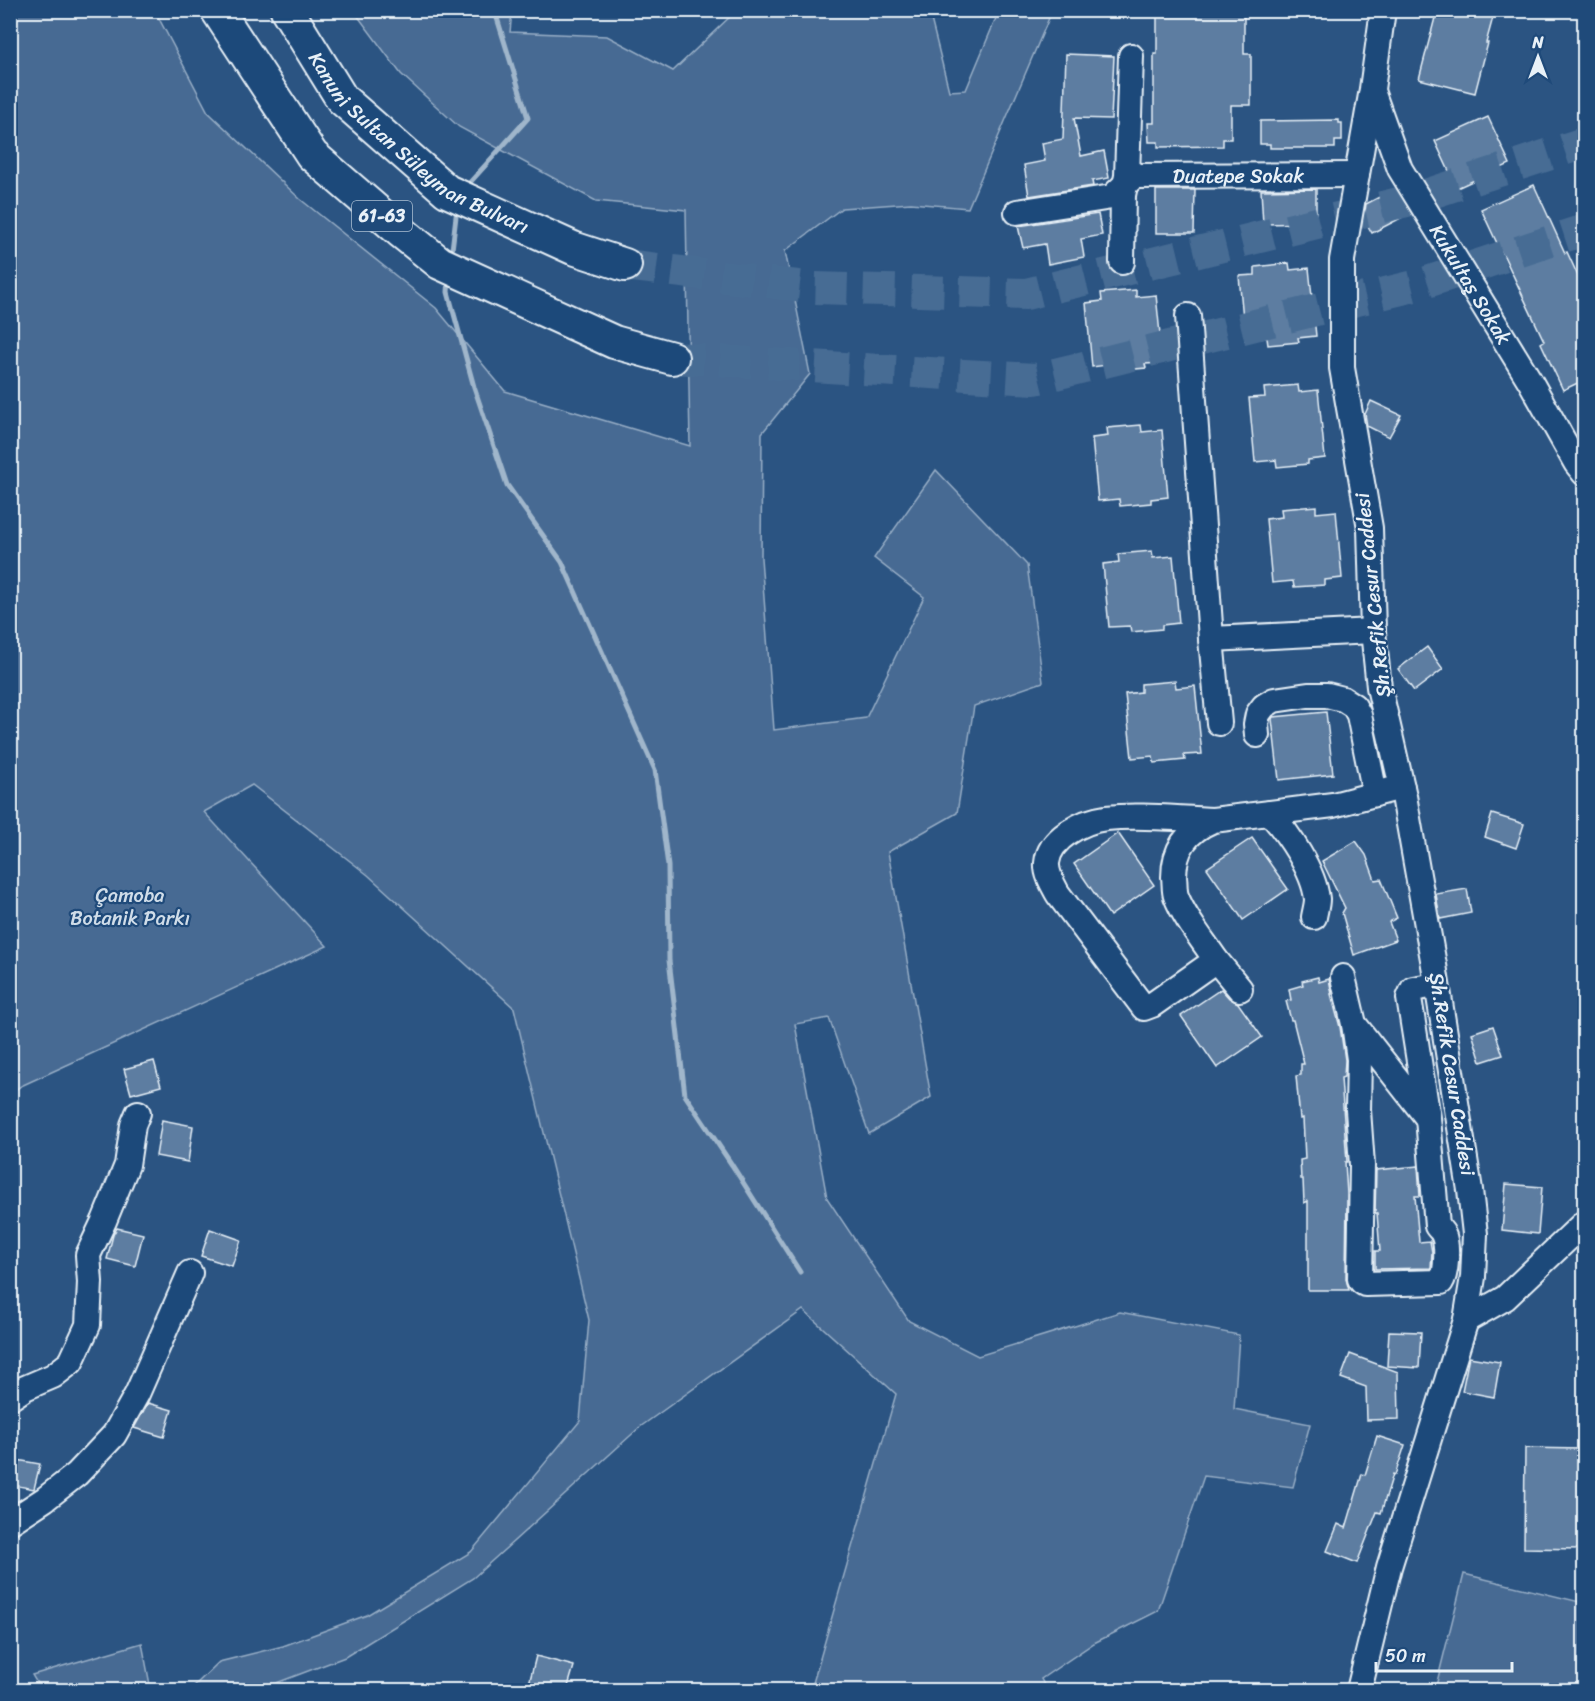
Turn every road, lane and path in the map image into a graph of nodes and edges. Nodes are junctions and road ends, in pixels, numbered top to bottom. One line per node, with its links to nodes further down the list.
1 (217, 10): 12 (main road, 61-63)
2 (287, 10): 10 (main road, Kanuni Sultan Süleyman Bulvarı)
3 (1383, 10): 5 (street, Şh.Refik Cesur Caddesi)
4 (1131, 56): 7 (street)
5 (1372, 89): 6 (street, Şh.Refik Cesur Caddesi); 13 (street, Kukultaş Sokak)
6 (1356, 175): 7 (street, Duatepe Sokak); 14 (street, Şh.Refik Cesur Caddesi)
7 (1125, 185): 8 (street, Duatepe Sokak); 9 (street)
8 (1017, 212)
9 (1122, 262)
10 (625, 265)
11 (1188, 316): 15 (street)
12 (672, 357)
13 (1584, 473)
14 (1373, 631): 15 (street); 18 (street, Şh.Refik Cesur Caddesi)
15 (1211, 639): 16 (street)
16 (1220, 723)
17 (1257, 735): 19 (street)
18 (1402, 787): 19 (street); 25 (street, Şh.Refik Cesur Caddesi)
19 (1375, 794): 20 (street)
20 (1270, 813): 21 (street); 22 (street)
21 (1214, 820): 23 (street); 23 (street)
22 (1314, 917)
23 (1216, 960): 26 (street)
24 (1343, 977): 27 (street)
25 (1436, 985): 29 (street); 32 (street, Şh.Refik Cesur Caddesi)
26 (1240, 989)
27 (1354, 1024): 29 (street); 29 (street)
28 (138, 1113): 33 (street)
29 (1428, 1118)
30 (1584, 1223): 32 (street)
31 (190, 1273): 34 (street)
32 (1466, 1320): 35 (street, Şh.Refik Cesur Caddesi)
33 (10, 1398)
34 (10, 1522)
35 (1359, 1690)

